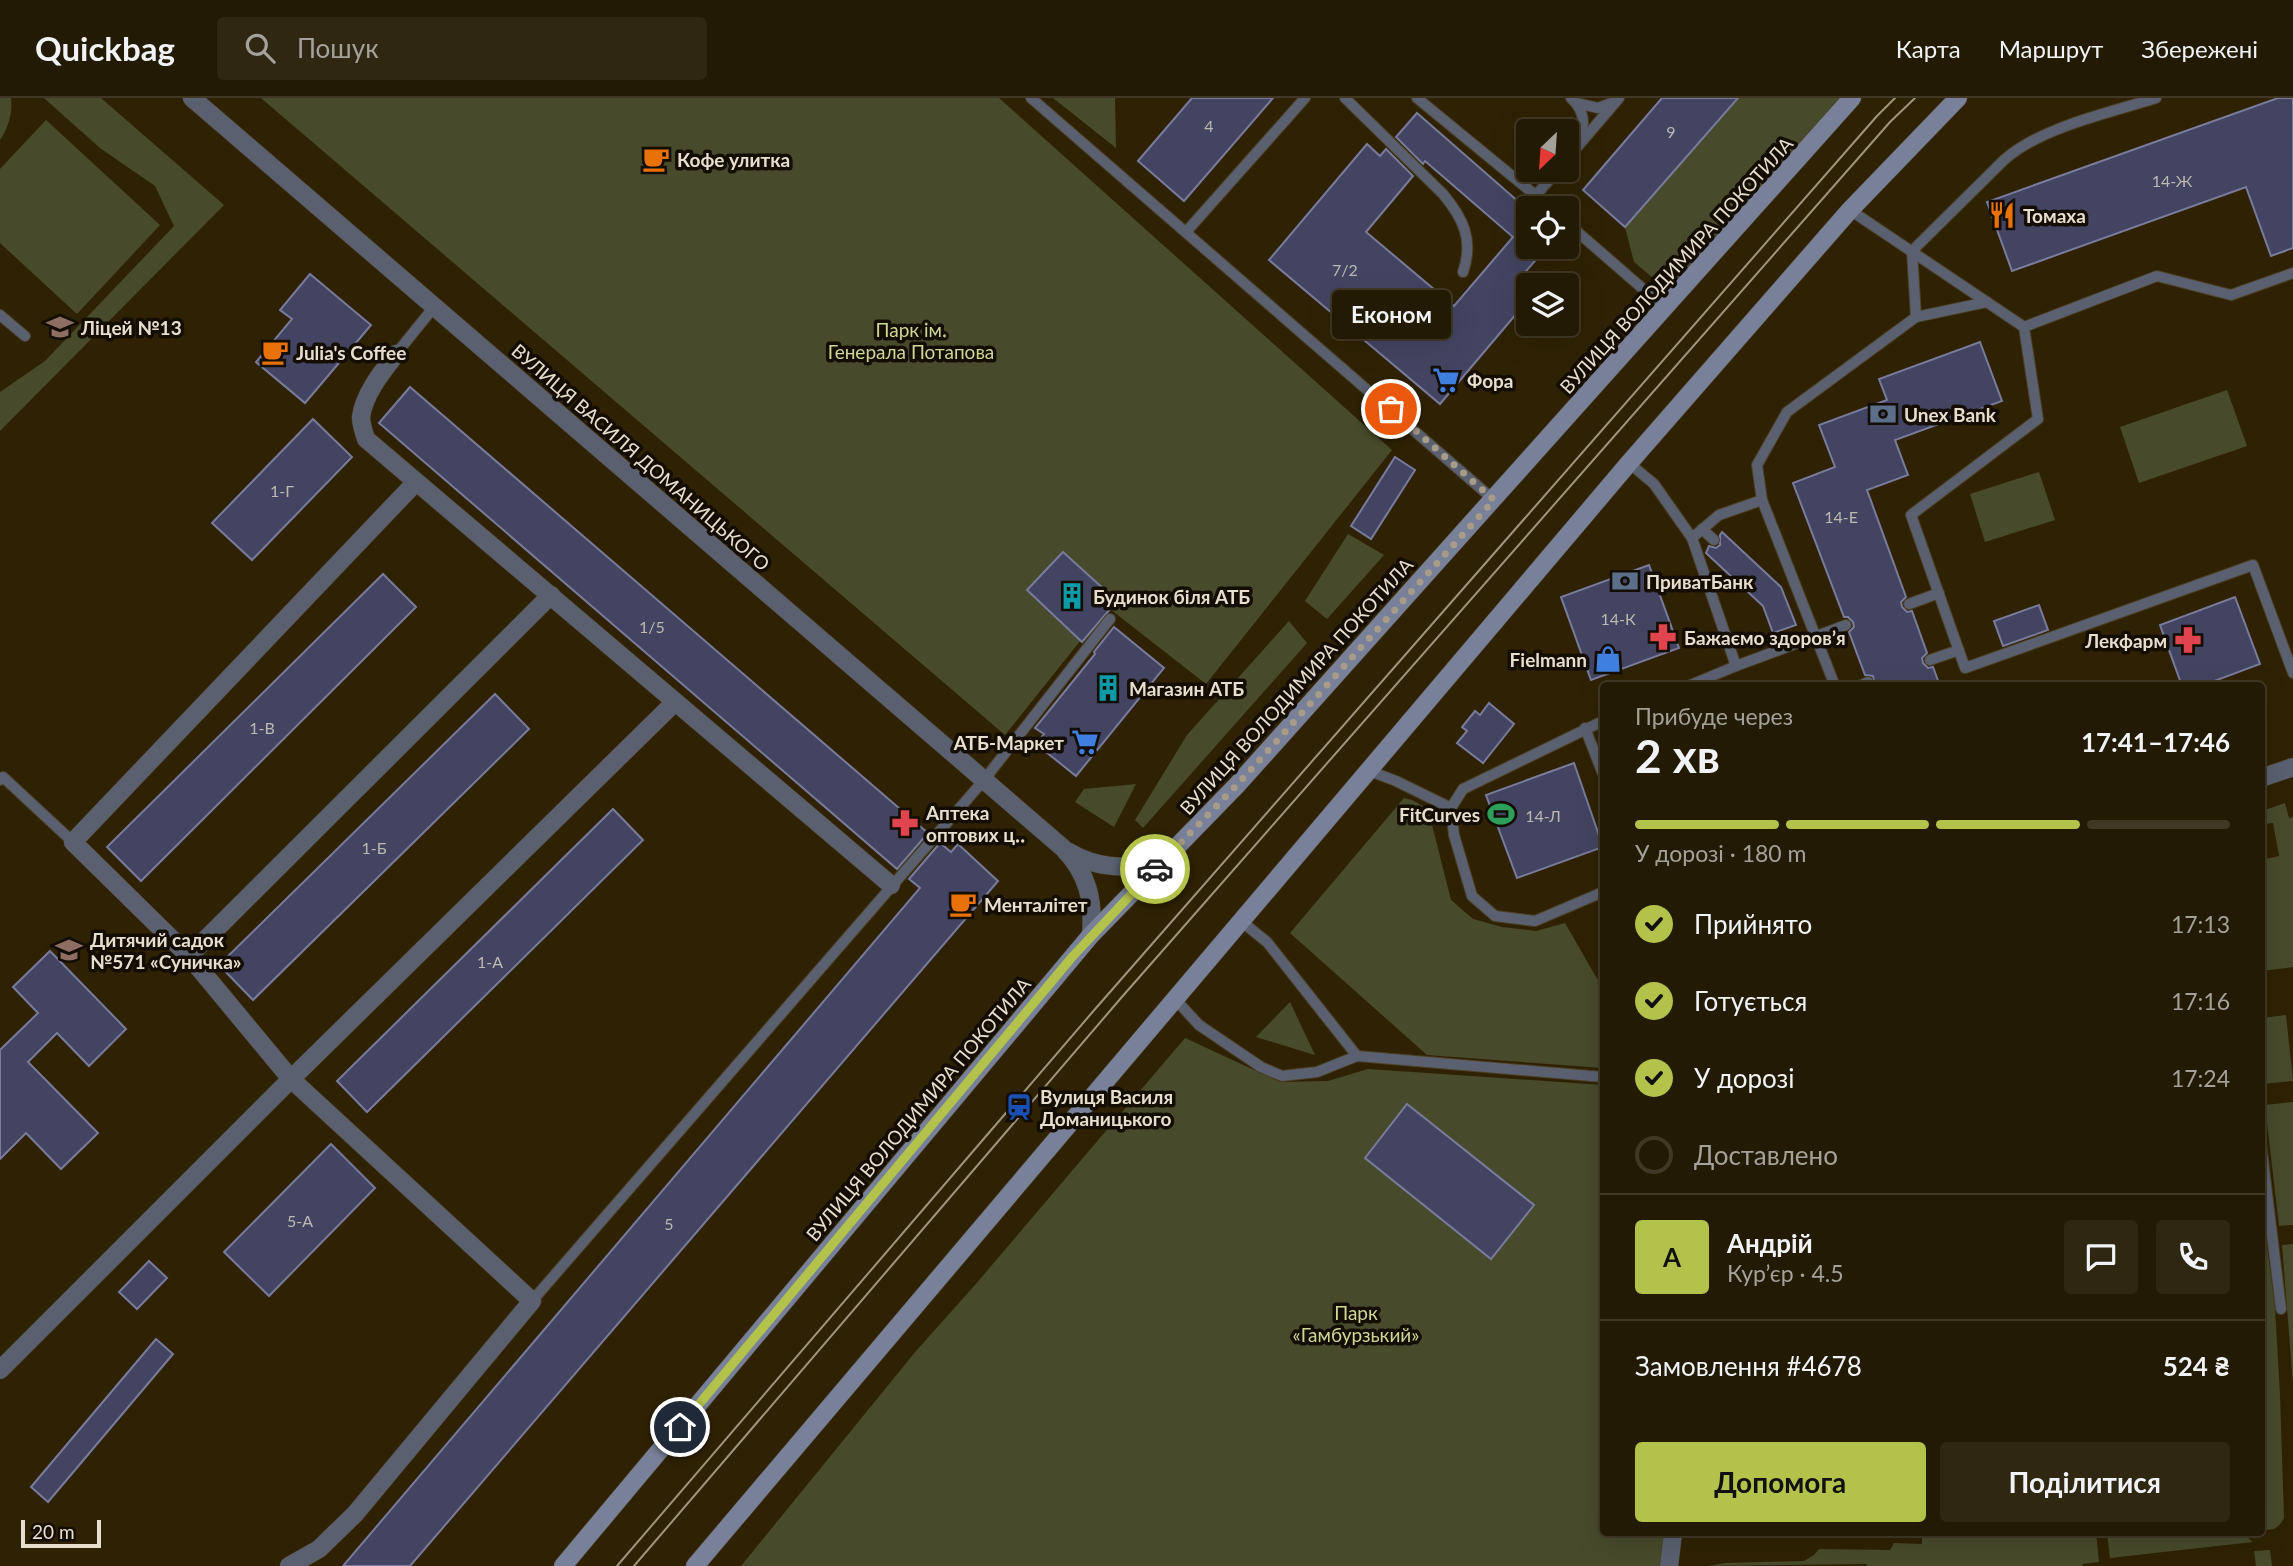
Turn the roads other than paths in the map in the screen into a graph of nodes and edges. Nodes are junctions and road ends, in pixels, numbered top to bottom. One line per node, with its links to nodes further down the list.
1 (192, 98): 22 (street, ВУЛИЦЯ ВАСИЛЯ ДОМАНИЦЬКОГО)
2 (1031, 98): 16 (lane)
3 (1305, 98): 16 (lane)
4 (1345, 98): 19 (lane)
5 (1417, 98): 14 (lane)
6 (1619, 98): 10 (lane); 12 (lane)
7 (1852, 98): 23 (street, ВУЛИЦЯ ВОЛОДИМИРА ПОКОТИЛА)
8 (1958, 98): 15 (street)
9 (2155, 98): 18 (lane)
10 (1574, 101): 11 (lane)
11 (1579, 139)
12 (1579, 145)
13 (1547, 182): 14 (lane)
14 (1536, 195)
15 (1850, 210): 18 (lane); 29 (street)
16 (1186, 232): 31 (lane)
17 (1579, 233): 23 (lane)
18 (1912, 251): 21 (lane); 25 (lane)
19 (1463, 272)
20 (2293, 273): 26 (lane)
21 (1987, 302): 25 (lane); 26 (lane)
22 (434, 307): 28 (lane); 56 (street, ВУЛИЦЯ ВАСИЛЯ ДОМАНИЦЬКОГО)
23 (1665, 308): 31 (street, ВУЛИЦЯ ВОЛОДИМИРА ПОКОТИЛА)
24 (0, 315): 27 (lane)
25 (1916, 317): 32 (lane)
26 (2024, 327): 36 (lane)
27 (25, 336)
28 (396, 354): 30 (street)
29 (1629, 463): 34 (lane); 53 (street)
30 (415, 482): 37 (street); 58 (street)
31 (1494, 500): 60 (street, ВУЛИЦЯ ВОЛОДИМИРА ПОКОТИЛА)
32 (1762, 500): 33 (lane); 41 (lane)
33 (1702, 529): 34 (lane); 35 (lane)
34 (1692, 538): 44 (lane)
35 (1714, 540)
36 (1938, 593): 38 (lane); 42 (lane)
37 (551, 595): 48 (street); 65 (street)
38 (1909, 604)
39 (1110, 619): 56 (lane)
40 (1846, 625): 41 (lane)
41 (1816, 636): 44 (lane); 47 (lane)
42 (1959, 650): 43 (lane); 45 (lane)
43 (1930, 660)
44 (1736, 667): 46 (lane)
45 (2293, 673)
46 (1698, 682)
47 (1833, 682)
48 (676, 702): 61 (street); 69 (street)
49 (1600, 722): 50 (lane)
50 (1586, 728): 51 (lane); 57 (lane)
51 (1600, 766)
52 (2293, 767): 54 (street)
53 (1367, 771): 57 (lane); 63 (street)
54 (2265, 777)
55 (0, 780): 58 (lane)
56 (984, 780): 59 (street, ВУЛИЦЯ ВАСИЛЯ ДОМАНИЦЬКОГО); 61 (lane)
57 (1451, 808): 62 (lane)
58 (73, 842): 65 (street)
59 (1063, 848): 60 (street, ВУЛИЦЯ ВАСИЛЯ ДОМАНИЦЬКОГО); 64 (street, ВУЛИЦЯ ВАСИЛЯ ДОМАНИЦЬКОГО)
60 (1161, 863): 64 (street, ВУЛИЦЯ ВОЛОДИМИРА ПОКОТИЛА)
61 (891, 885): 71 (lane)
62 (1600, 893)
63 (1241, 921): 66 (street); 67 (lane)
64 (1091, 935): 76 (street, ВУЛИЦЯ ВОЛОДИМИРА ПОКОТИЛА)
65 (189, 956): 69 (street)
66 (1176, 1000): 67 (lane); 77 (street)
67 (1357, 1056): 68 (lane)
68 (1600, 1077)
69 (291, 1079): 71 (street); 73 (street)
70 (2265, 1177): 72 (lane)
71 (532, 1301): 75 (street)
72 (2281, 1309)
73 (0, 1370)
74 (1673, 1536): 78 (street)
75 (289, 1566)
76 (563, 1566)
77 (695, 1566)
78 (1669, 1566)

